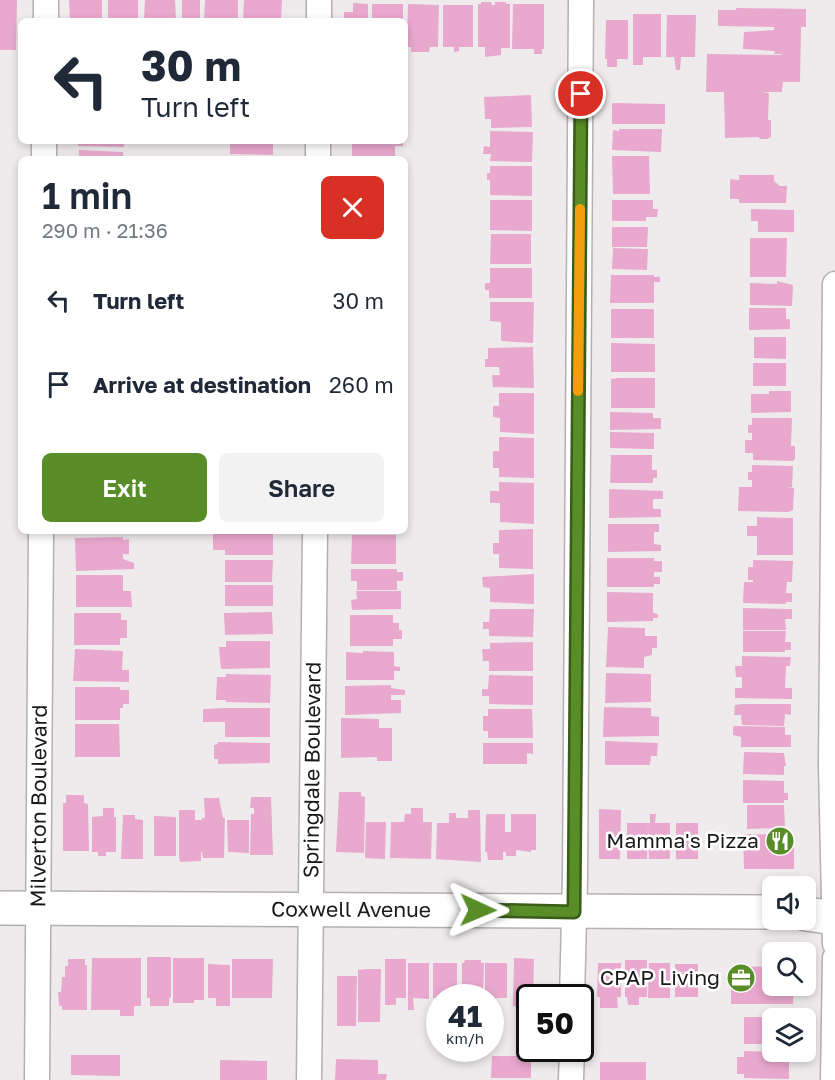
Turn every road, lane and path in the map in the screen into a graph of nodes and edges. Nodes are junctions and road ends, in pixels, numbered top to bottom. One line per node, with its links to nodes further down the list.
1 (46, 0): 4 (street)
2 (319, 0): 5 (street)
3 (582, 0): 13 (street)
4 (45, 18)
5 (319, 18)
6 (835, 284): 7 (street)
7 (834, 419): 15 (street)
8 (41, 534): 11 (street, Milverton Boulevard)
9 (315, 534): 12 (street, Springdale Boulevard)
10 (0, 908): 11 (main road, Coxwell Avenue)
11 (38, 908): 12 (main road, Coxwell Avenue); 19 (street, Milverton Boulevard)
12 (311, 908): 13 (main road, Coxwell Avenue); 20 (street, Springdale Boulevard)
13 (574, 912): 14 (main road, Coxwell Avenue); 17 (street)
14 (762, 912)
15 (827, 923)
16 (835, 958): 22 (street)
17 (572, 984)
18 (572, 1062): 21 (street)
19 (37, 1080)
20 (309, 1080)
21 (571, 1080)
22 (832, 1080)

